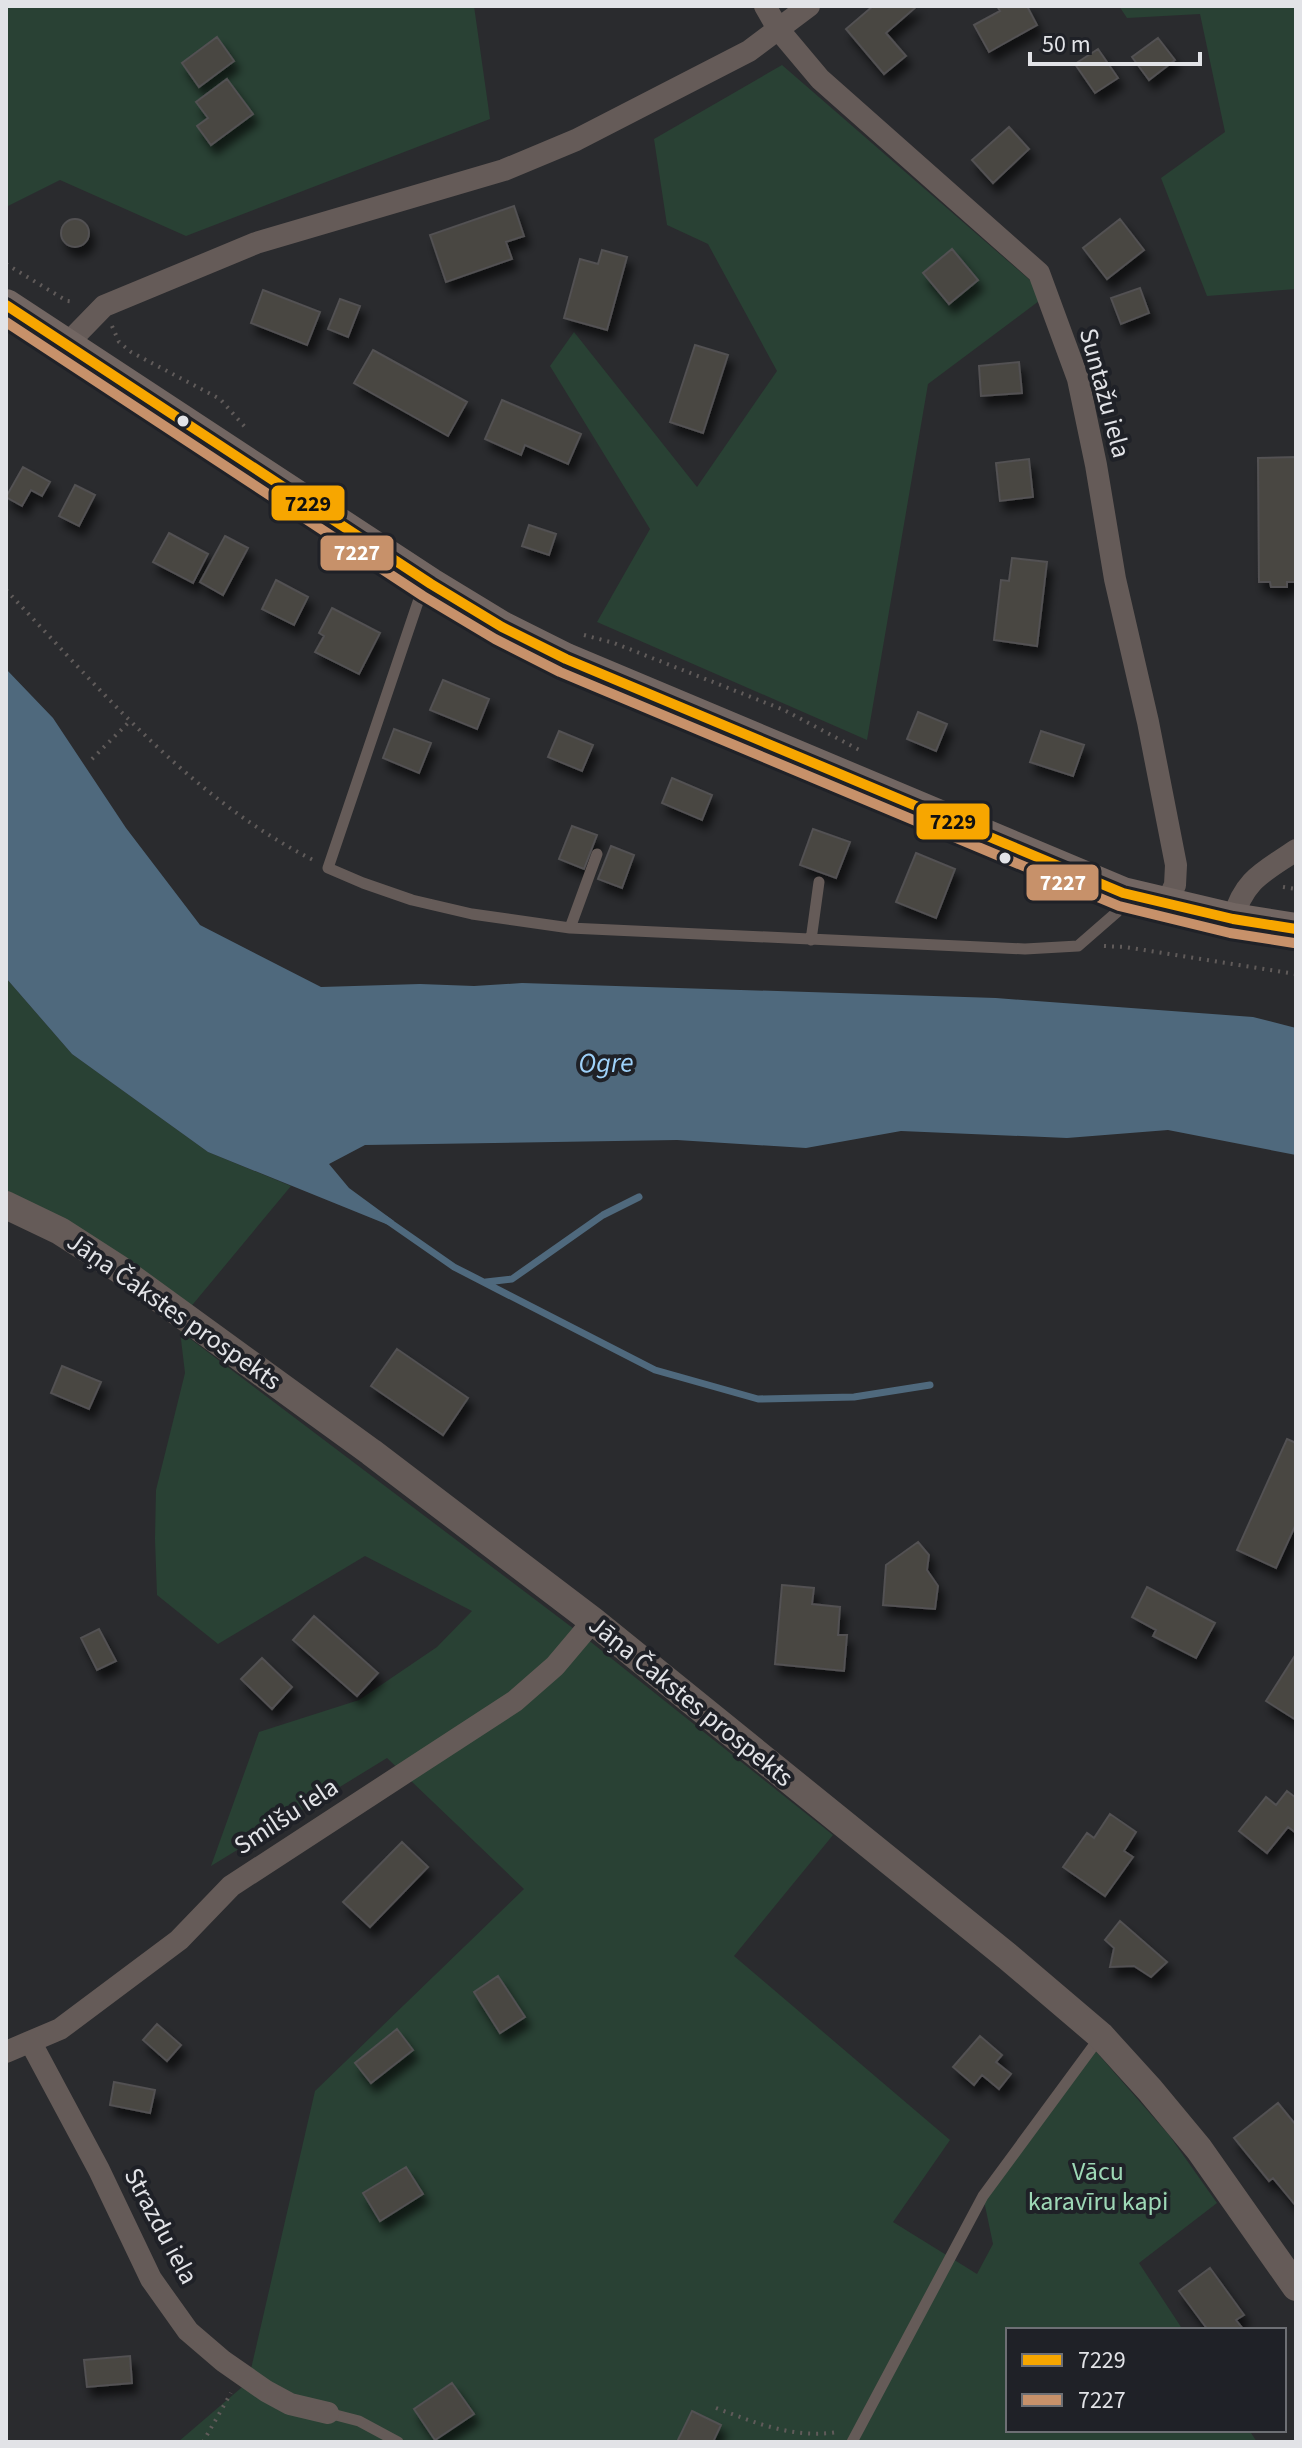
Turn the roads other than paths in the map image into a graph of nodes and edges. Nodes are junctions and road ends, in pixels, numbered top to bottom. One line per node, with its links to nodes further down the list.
1 (765, 6): 3 (street, Suntažu iela)
2 (809, 6): 3 (street)
3 (778, 29): 5 (street); 11 (street, Suntažu iela)
4 (6, 305): 5 (main road)
5 (67, 344): 6 (main road)
6 (431, 584): 10 (main road); 13 (lane)
7 (1296, 850): 12 (street)
8 (597, 854): 13 (lane)
9 (819, 882): 15 (lane)
10 (1123, 893): 11 (main road); 15 (lane)
11 (1166, 904): 12 (main road)
12 (1233, 919): 14 (main road)
13 (570, 928): 15 (lane)
14 (1296, 929)
15 (811, 940)
16 (6, 1205): 17 (street, Jāņa Čakstes prospekts)
17 (593, 1621): 18 (street, Jāņa Čakstes prospekts); 19 (street, Smilšu iela)
18 (1101, 2036): 21 (street, Jāņa Čakstes prospekts); 24 (lane)
19 (31, 2043): 20 (street, Smilšu iela); 22 (street, Strazdu iela)
20 (6, 2052)
21 (1296, 2287)
22 (328, 2413): 23 (lane)
23 (398, 2442)
24 (852, 2442)

